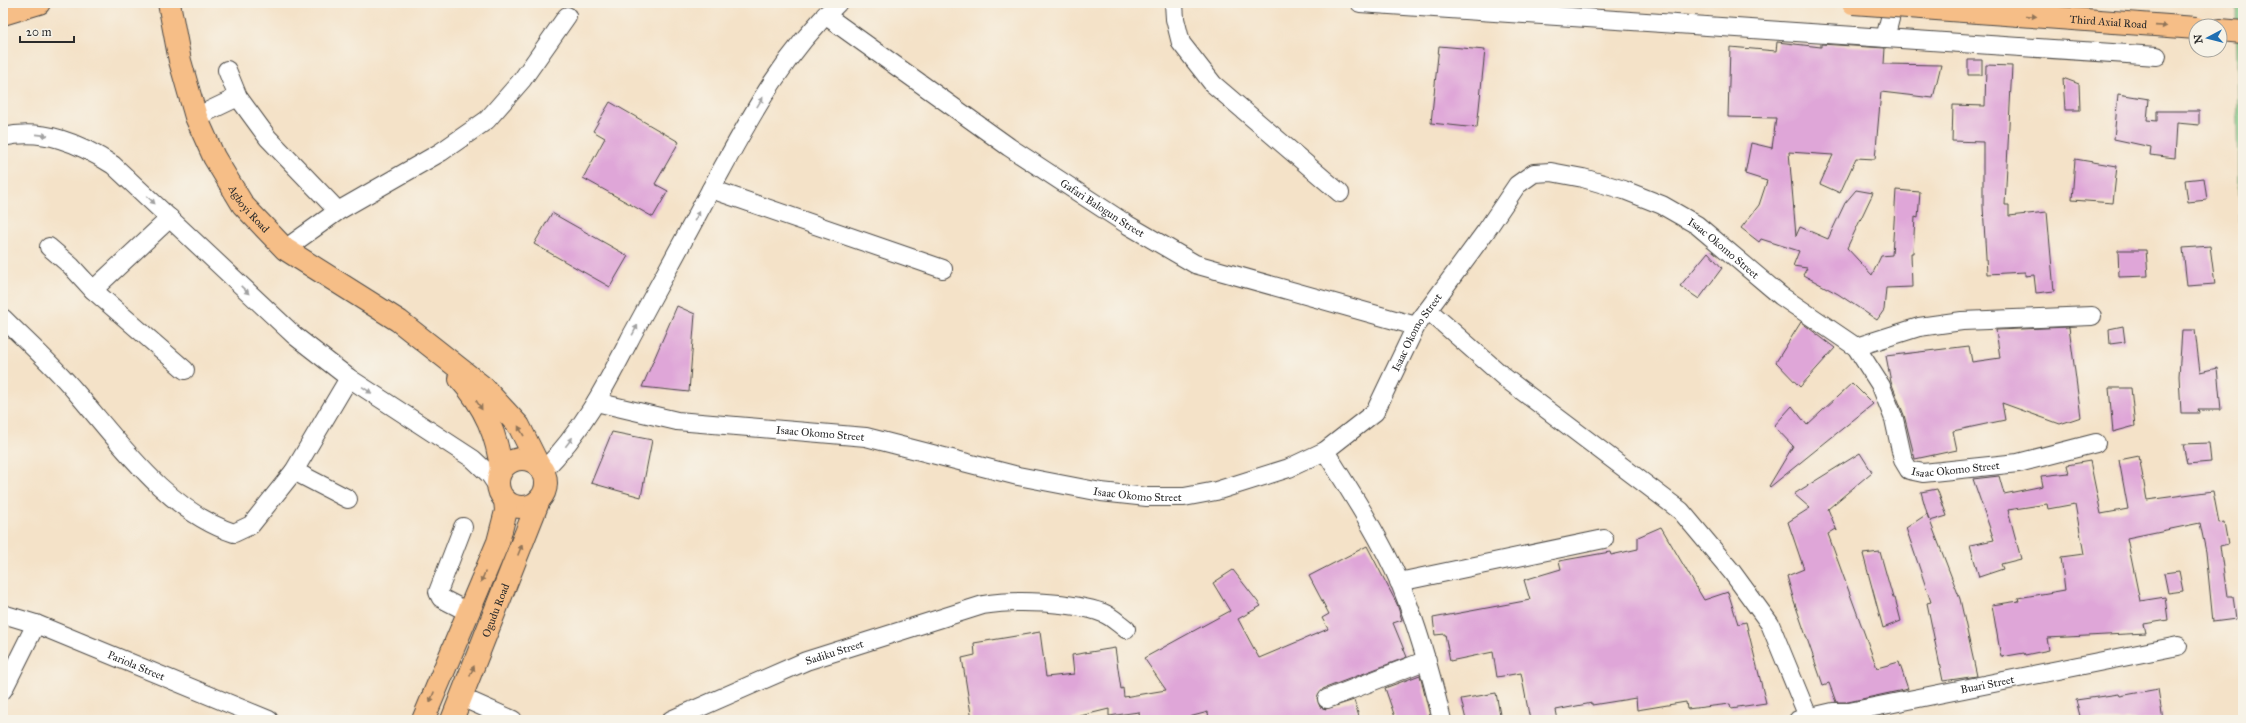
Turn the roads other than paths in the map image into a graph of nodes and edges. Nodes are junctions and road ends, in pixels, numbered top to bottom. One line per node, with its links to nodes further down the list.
1 (39, 3): 8 (main road)
2 (169, 3): 17 (main road, Agboyi Road)
3 (1174, 3): 20 (street)
4 (1360, 3): 13 (street)
5 (1853, 3): 10 (main road, Third Axial Road, one-way to 10, bridge)
6 (1894, 3): 13 (street)
7 (832, 9): 19 (street, one-way to 7); 30 (street, Gafari Balogun Street)
8 (3, 14)
9 (567, 16): 21 (street)
10 (2188, 27)
11 (2228, 31): 12 (main road)
12 (2243, 32)
13 (1884, 38): 14 (street)
14 (2157, 56)
15 (227, 70): 16 (street)
16 (238, 98): 17 (street); 21 (street)
17 (196, 117): 24 (main road, Agboyi Road)
18 (3, 137): 22 (street, one-way to 22)
19 (711, 189): 25 (street); 35 (street, one-way to 19)
20 (1340, 193)
21 (338, 211): 24 (street)
22 (170, 218): 26 (street); 34 (street, one-way to 34)
23 (49, 247): 26 (street)
24 (285, 249): 31 (main road, Agboyi Road)
25 (943, 269)
26 (93, 290): 33 (street)
27 (1428, 310): 30 (street, Isaac Okomo Street); 32 (street, Isaac Okomo Street); 56 (street)
28 (2092, 316): 32 (street)
29 (3, 318): 39 (street)
30 (1416, 326): 37 (street, Isaac Okomo Street)
31 (427, 343): 38 (main road, one-way to 31); 40 (main road, one-way to 40)
32 (1856, 347): 36 (street, Isaac Okomo Street)
33 (185, 370)
34 (349, 378): 39 (street); 40 (street, one-way to 40)
35 (596, 402): 37 (street, Isaac Okomo Street); 38 (street, one-way to 35)
36 (2096, 443)
37 (1325, 451): 45 (street)
38 (541, 468): 40 (main road); 42 (main road)
39 (294, 471): 41 (street)
40 (501, 486): 42 (main road); 46 (main road, one-way to 46)
41 (348, 499)
42 (540, 500): 53 (main road, Ogudu Road, one-way to 42)
43 (463, 527): 46 (street)
44 (1604, 539): 45 (street)
45 (1399, 582): 51 (street)
46 (468, 612): 58 (main road, one-way to 58)
47 (3, 614): 48 (street, Pariola Street)
48 (36, 624): 52 (street); 57 (street, Pariola Street)
49 (1126, 629): 61 (street, Sadiku Street)
50 (2178, 646): 55 (street, Buari Street)
51 (1427, 660): 54 (street); 62 (street)
52 (3, 690)
53 (461, 697): 59 (main road, Ogudu Road); 60 (street)
54 (1327, 699)
55 (1833, 716): 56 (street, Buari Street)
56 (1803, 719)
57 (268, 720)
58 (423, 720)
59 (452, 720)
60 (514, 720)
61 (671, 720)
62 (1442, 720)

